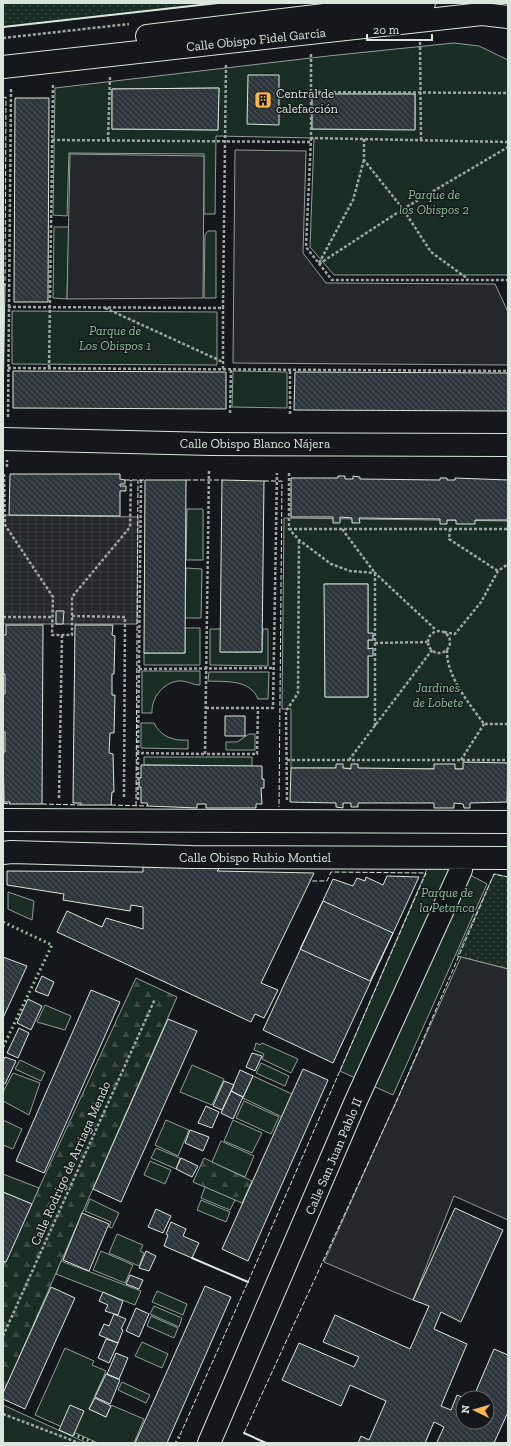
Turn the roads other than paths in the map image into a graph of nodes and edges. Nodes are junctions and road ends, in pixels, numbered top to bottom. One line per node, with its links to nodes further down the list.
1 (424, 3): 3 (street, Calle Obispo Fidel García)
2 (508, 17): 4 (street, Calle Obispo Fidel García)
3 (3, 53)
4 (3, 67)
5 (6, 439): 6 (street, Calle Obispo Blanco Nájera)
6 (508, 445)
7 (3, 820): 8 (street)
8 (508, 822)
9 (3, 853): 10 (street, Calle Obispo Rubio Montiel)
10 (508, 858)
11 (461, 870): 12 (street, Calle San Juan Pablo II)
12 (209, 1443)

